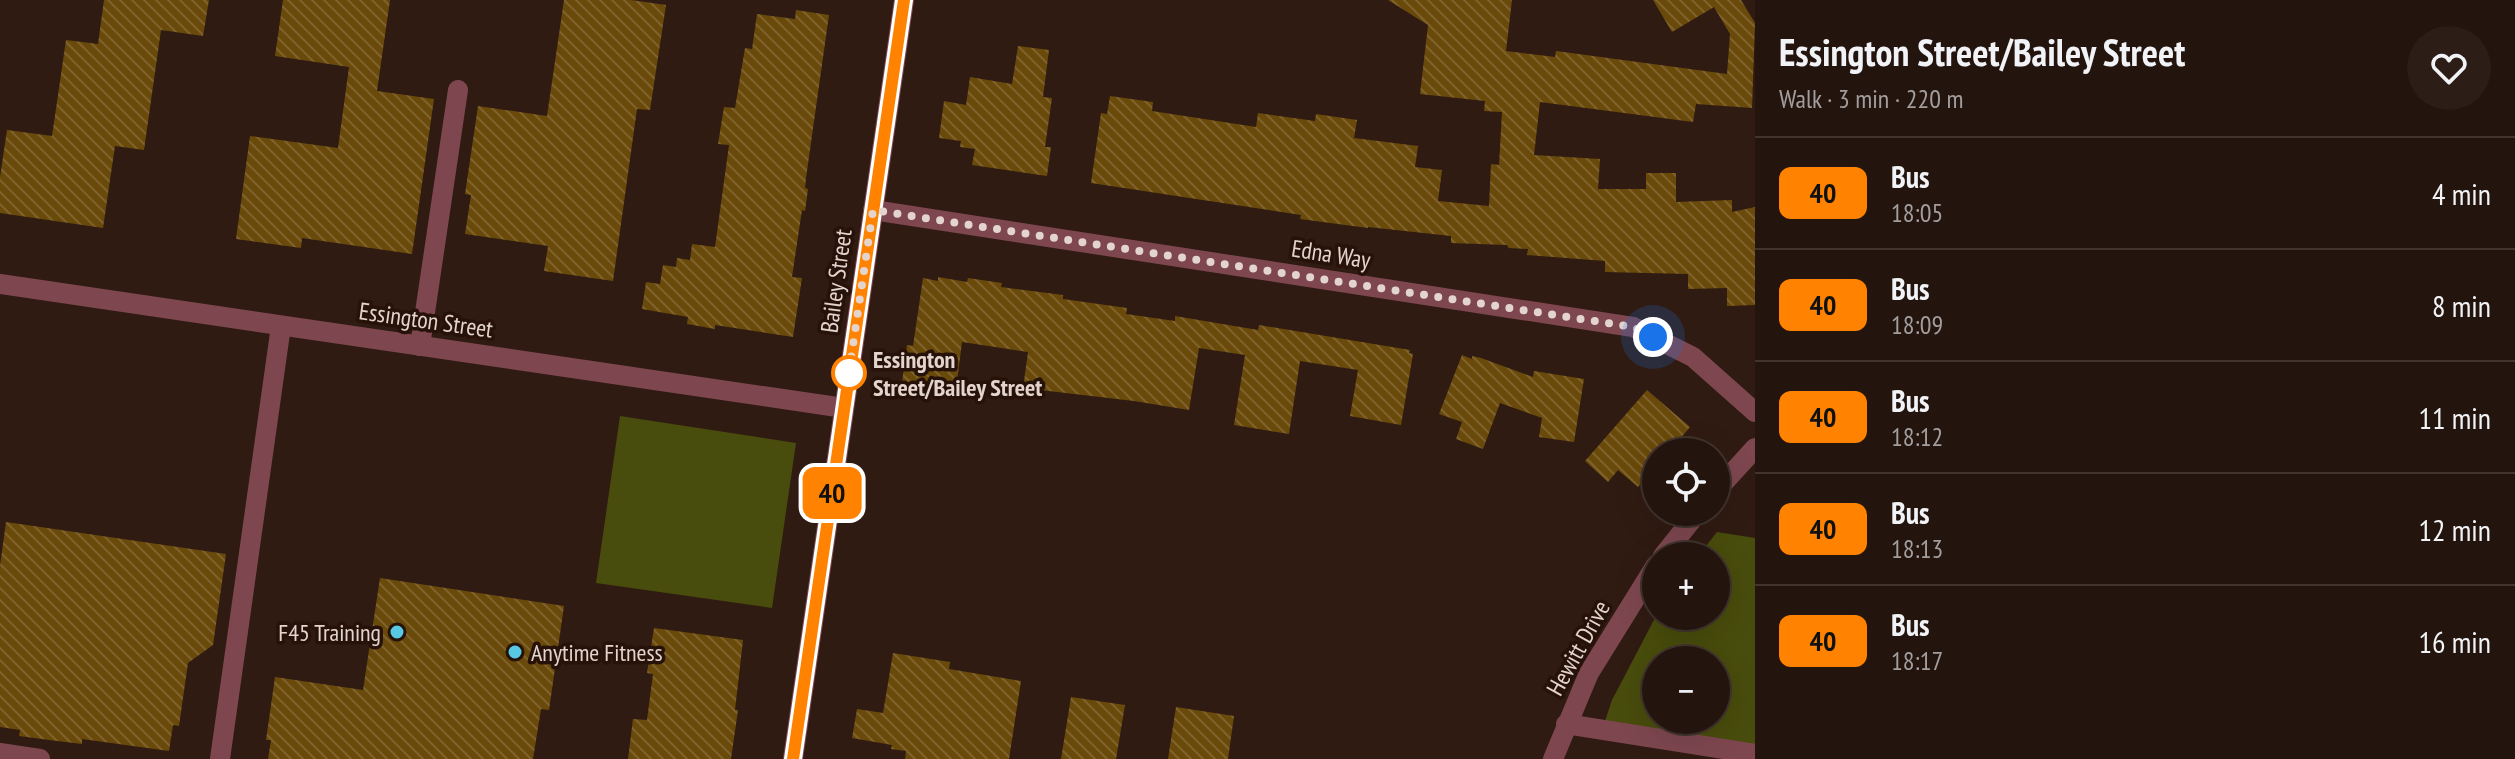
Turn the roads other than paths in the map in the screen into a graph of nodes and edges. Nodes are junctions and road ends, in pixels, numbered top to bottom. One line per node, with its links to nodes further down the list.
1 (904, 0): 3 (street, Bailey Street)
2 (458, 90): 6 (street)
3 (873, 210): 7 (street, Bailey Street); 8 (street, Edna Way)
4 (0, 284): 5 (street, Essington Street)
5 (281, 326): 6 (street, Essington Street); 18 (street)
6 (420, 346): 7 (street, Essington Street)
7 (844, 408): 19 (street, Bailey Street)
8 (1755, 412)
9 (1755, 448): 10 (street)
10 (1730, 476)
11 (1687, 526): 12 (street)
12 (1674, 542)
13 (1642, 588): 14 (street, Hewitt Drive)
14 (1566, 724): 16 (street); 20 (street, Hewitt Drive)
15 (0, 753): 17 (street)
16 (1755, 754)
17 (40, 759)
18 (220, 759)
19 (793, 759)
20 (1553, 759)

